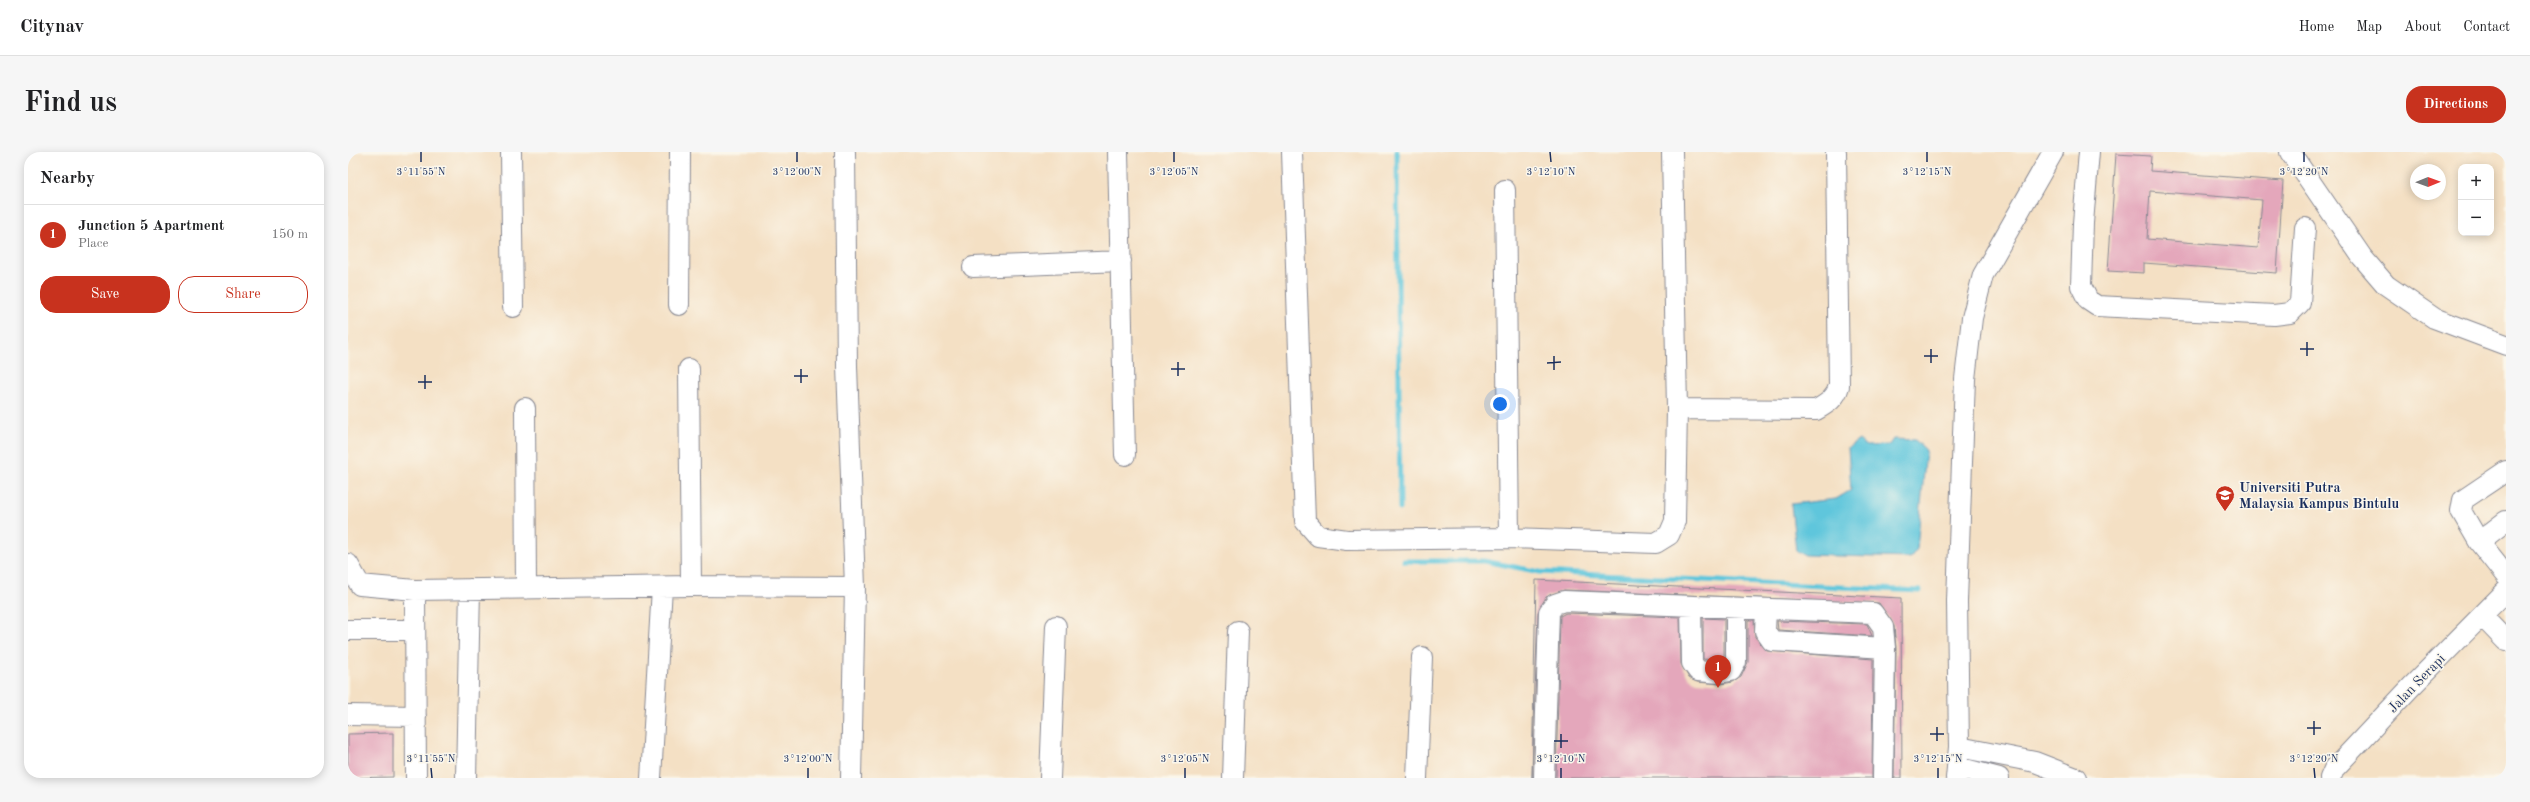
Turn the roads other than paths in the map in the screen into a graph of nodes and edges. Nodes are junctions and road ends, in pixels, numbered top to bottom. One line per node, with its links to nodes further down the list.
1 (511, 152): 16 (street)
2 (680, 152): 15 (street)
3 (845, 152): 29 (street)
4 (1118, 152): 13 (street)
5 (1292, 152): 24 (street)
6 (1672, 152): 20 (street)
7 (1836, 152): 20 (street)
8 (2053, 152): 48 (street)
9 (2089, 152): 12 (street)
10 (2290, 152): 17 (street)
11 (1505, 190): 24 (street)
12 (2305, 228)
13 (1121, 261): 14 (street); 21 (street)
14 (973, 267)
15 (679, 305)
16 (513, 307)
17 (2506, 345)
18 (689, 369): 28 (street)
19 (525, 408): 32 (street)
20 (1677, 409): 24 (street)
21 (1125, 455)
22 (2506, 471): 25 (street)
23 (2506, 521): 25 (street)
24 (1509, 538)
25 (2479, 542): 27 (street)
26 (348, 564): 33 (street)
27 (2506, 576)
28 (691, 586): 29 (street); 30 (street)
29 (855, 586): 53 (street)
30 (662, 587): 32 (street); 52 (street)
31 (470, 589): 32 (street); 33 (street); 51 (street)
32 (526, 589)
33 (415, 590): 41 (street)
34 (2506, 591): 38 (street, Jalan Serapi)
35 (1691, 606): 36 (street); 36 (street); 57 (street)
36 (1736, 608): 37 (street)
37 (1766, 610): 44 (street); 44 (street)
38 (2482, 616): 43 (street); 61 (street, Jalan Serapi)
39 (1056, 626): 54 (street)
40 (348, 630): 41 (street)
41 (415, 630): 47 (street)
42 (1238, 631): 55 (street)
43 (2506, 641)
44 (1885, 648): 58 (street)
45 (1422, 657): 56 (street)
46 (348, 715): 47 (street)
47 (416, 716): 50 (street)
48 (1959, 747): 49 (street); 60 (street)
49 (1957, 773): 59 (street)
50 (416, 778)
51 (466, 778)
52 (651, 778)
53 (852, 778)
54 (1050, 778)
55 (1233, 778)
56 (1417, 778)
57 (1544, 778)
58 (1882, 778)
59 (2000, 778)
60 (2076, 778)
61 (2330, 778)

